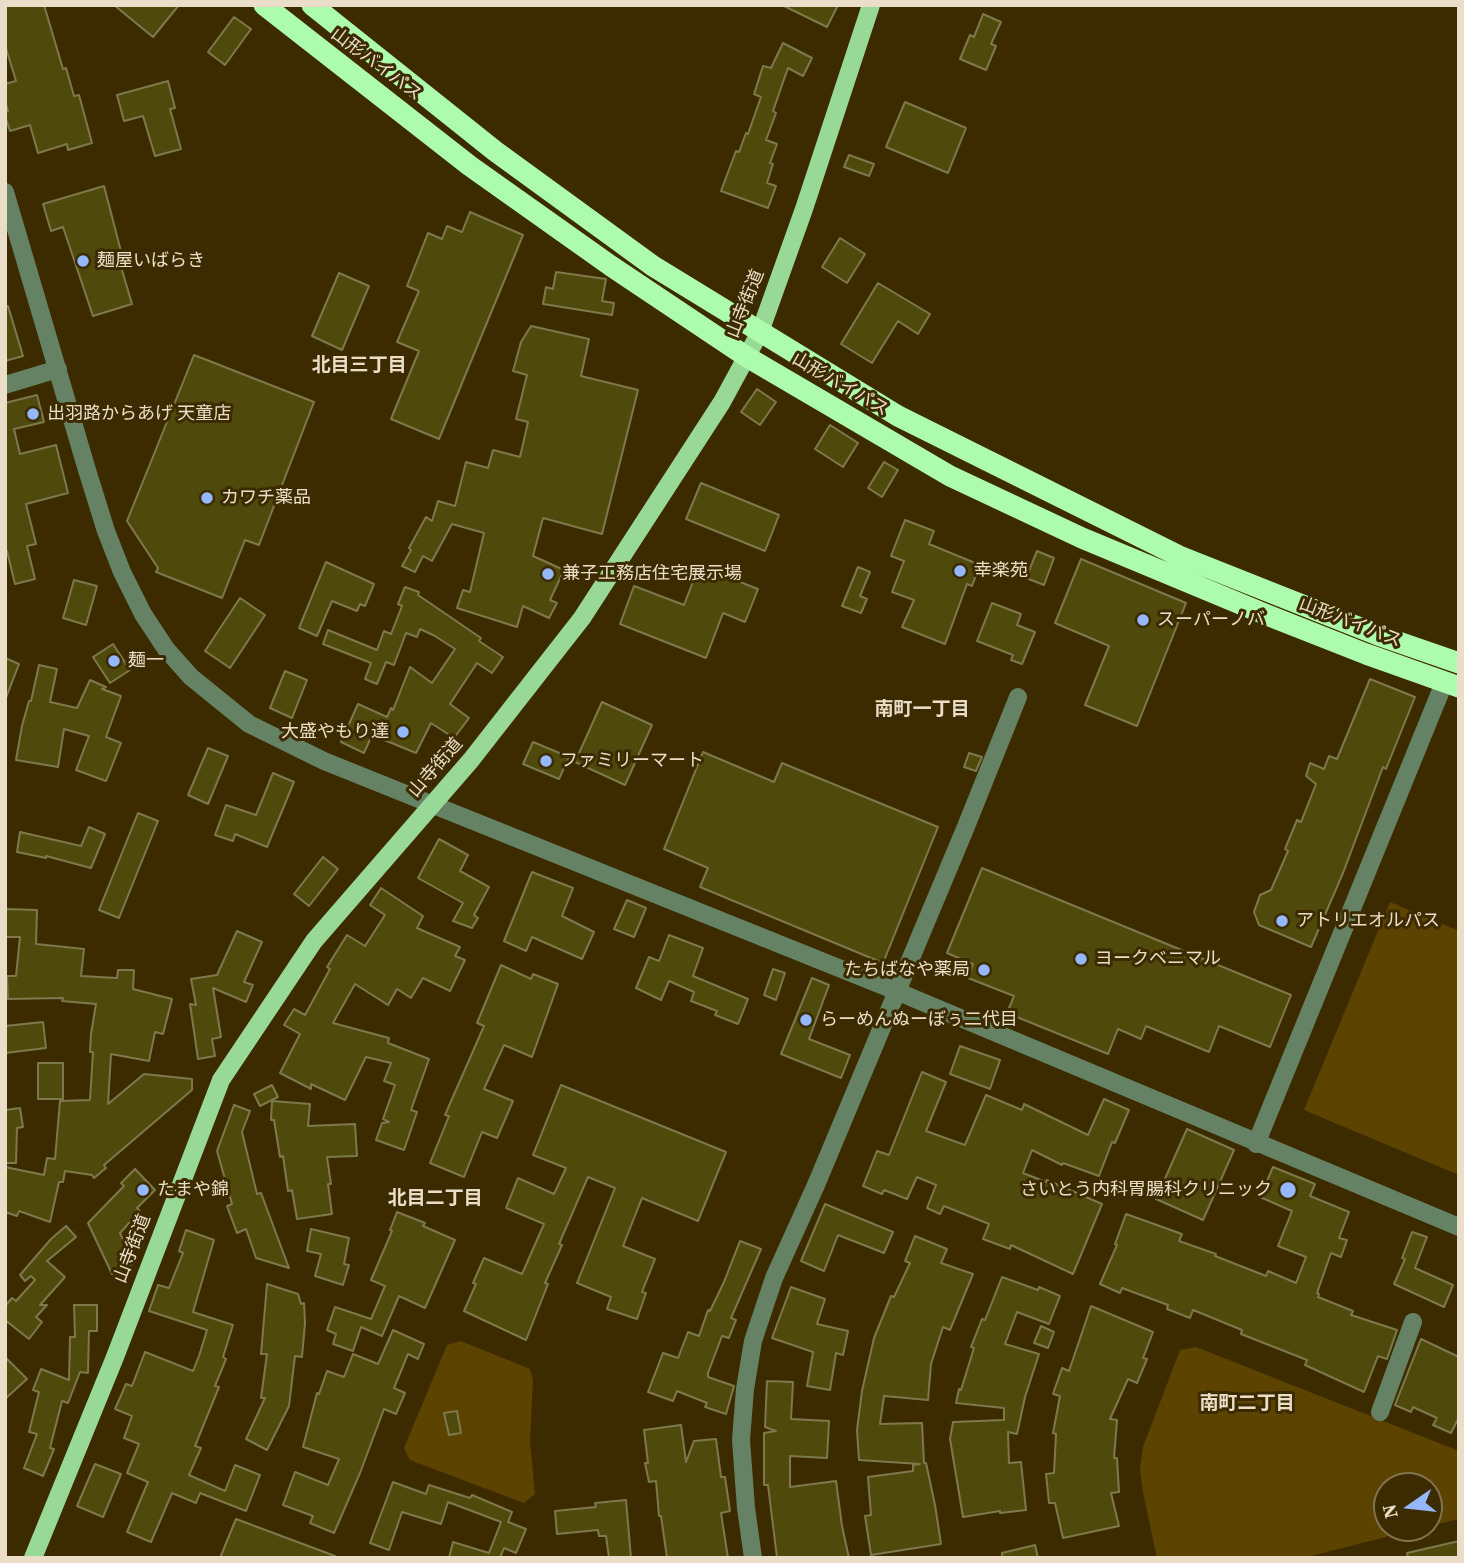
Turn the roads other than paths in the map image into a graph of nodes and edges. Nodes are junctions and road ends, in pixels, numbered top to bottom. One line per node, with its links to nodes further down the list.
1 (264, 5): 6 (highway, 山形バイパス)
2 (312, 5): 5 (highway, 山形バイパス)
3 (871, 5): 5 (main road, 山寺街道)
4 (5, 192): 7 (street)
5 (760, 332): 6 (main road, 山寺街道); 9 (highway, 山形バイパス)
6 (747, 357): 10 (highway, 山形バイパス); 12 (main road, 山寺街道)
7 (58, 369): 8 (street); 12 (street)
8 (5, 385)
9 (1459, 663)
10 (1452, 685): 14 (street)
11 (1018, 696): 13 (street)
12 (432, 804): 13 (street); 18 (main road, 山寺街道)
13 (896, 991): 14 (street); 19 (street)
14 (1256, 1144): 15 (street)
15 (1459, 1227)
16 (1413, 1322): 17 (street)
17 (1380, 1412)
18 (33, 1558)
19 (753, 1558)

